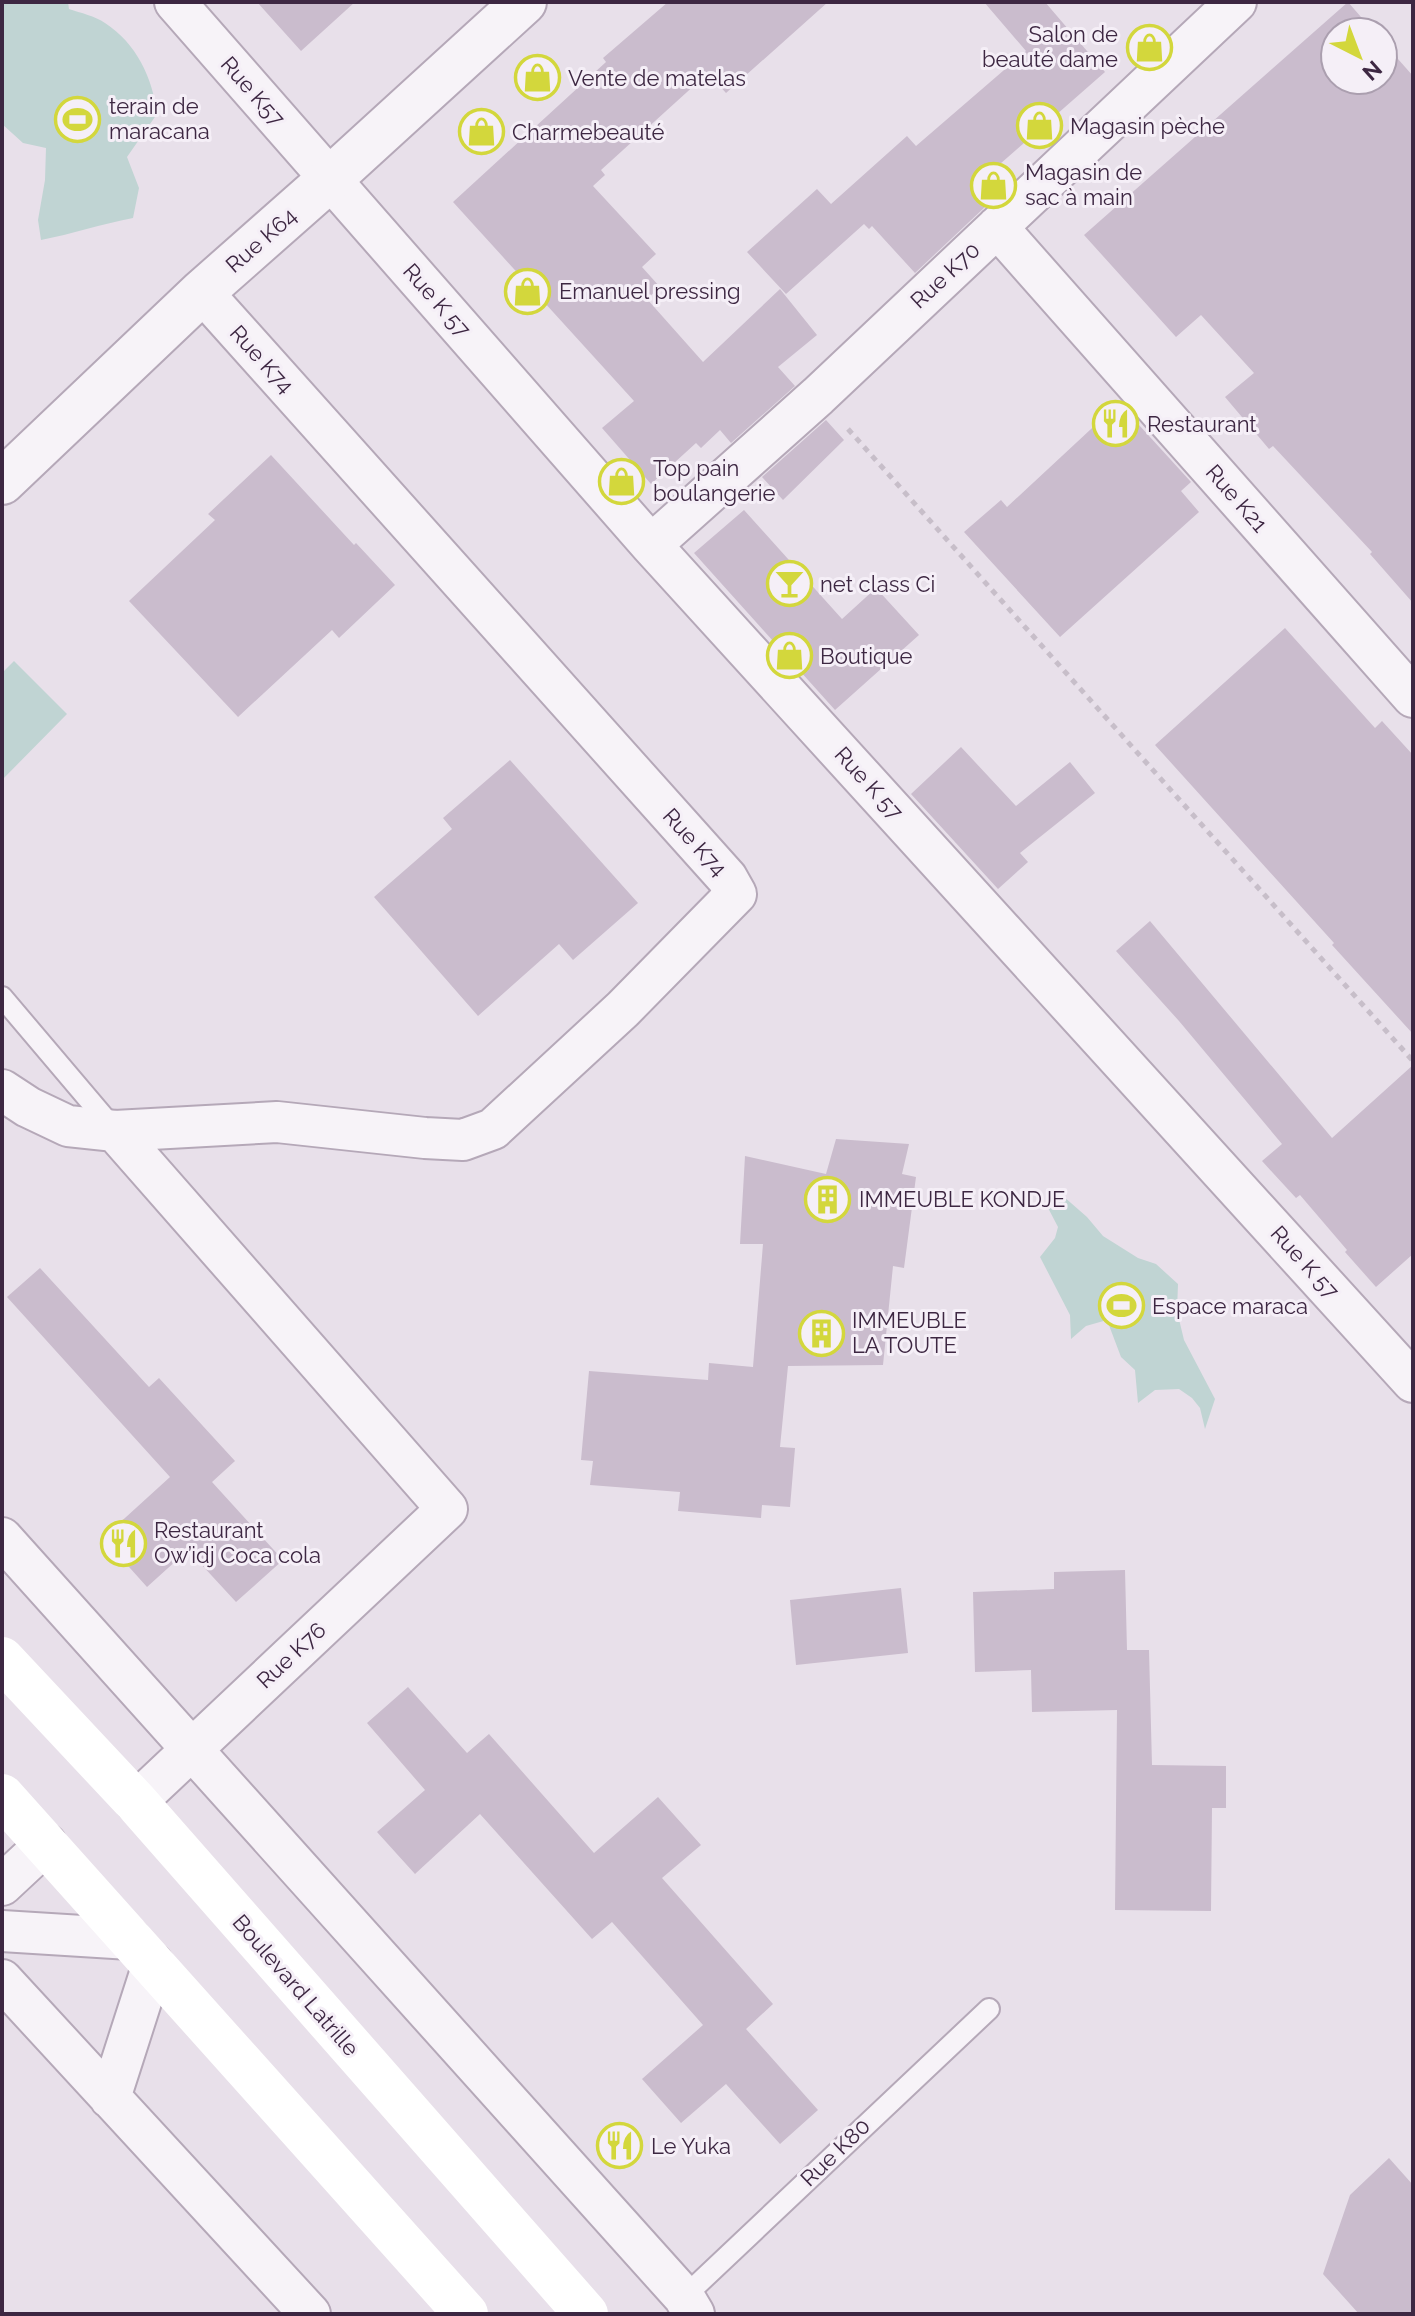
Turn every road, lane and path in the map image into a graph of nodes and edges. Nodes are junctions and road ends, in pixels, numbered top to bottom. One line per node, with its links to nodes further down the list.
1 (175, 2): 4 (street, Rue K57)
2 (524, 2): 4 (street, Rue K64)
3 (1236, 2): 5 (street, Rue K70)
4 (330, 179): 6 (street, Rue K64); 9 (street, Rue K 57)
5 (997, 227): 7 (street, Rue K70); 10 (street, Rue K21)
6 (202, 292): 8 (street, Rue K64); 14 (street, Rue K74)
7 (818, 396): 9 (street, Rue K70); 12 (path)
8 (2, 482)
9 (651, 545): 15 (street, Rue K 57)
10 (1413, 697)
11 (2, 997): 14 (lane)
12 (1413, 1061)
13 (2, 1090): 14 (street)
14 (115, 1131): 18 (street, Rue K76)
15 (1405, 1355)
16 (2, 1538): 18 (street)
17 (2, 1659): 20 (main road, Boulevard Latrille)
18 (192, 1748): 20 (street, Rue K76); 28 (street)
19 (2, 1796): 21 (main road)
20 (136, 1802): 31 (main road, Boulevard Latrille)
21 (46, 1844): 22 (street); 24 (main road)
22 (2, 1885)
23 (2, 1931): 24 (street)
24 (142, 1952): 27 (street); 30 (main road)
25 (2, 1980): 27 (street)
26 (989, 2009): 28 (lane, Rue K80)
27 (110, 2098): 29 (street)
28 (689, 2305)
29 (310, 2314)
30 (466, 2314)
31 (586, 2314)

